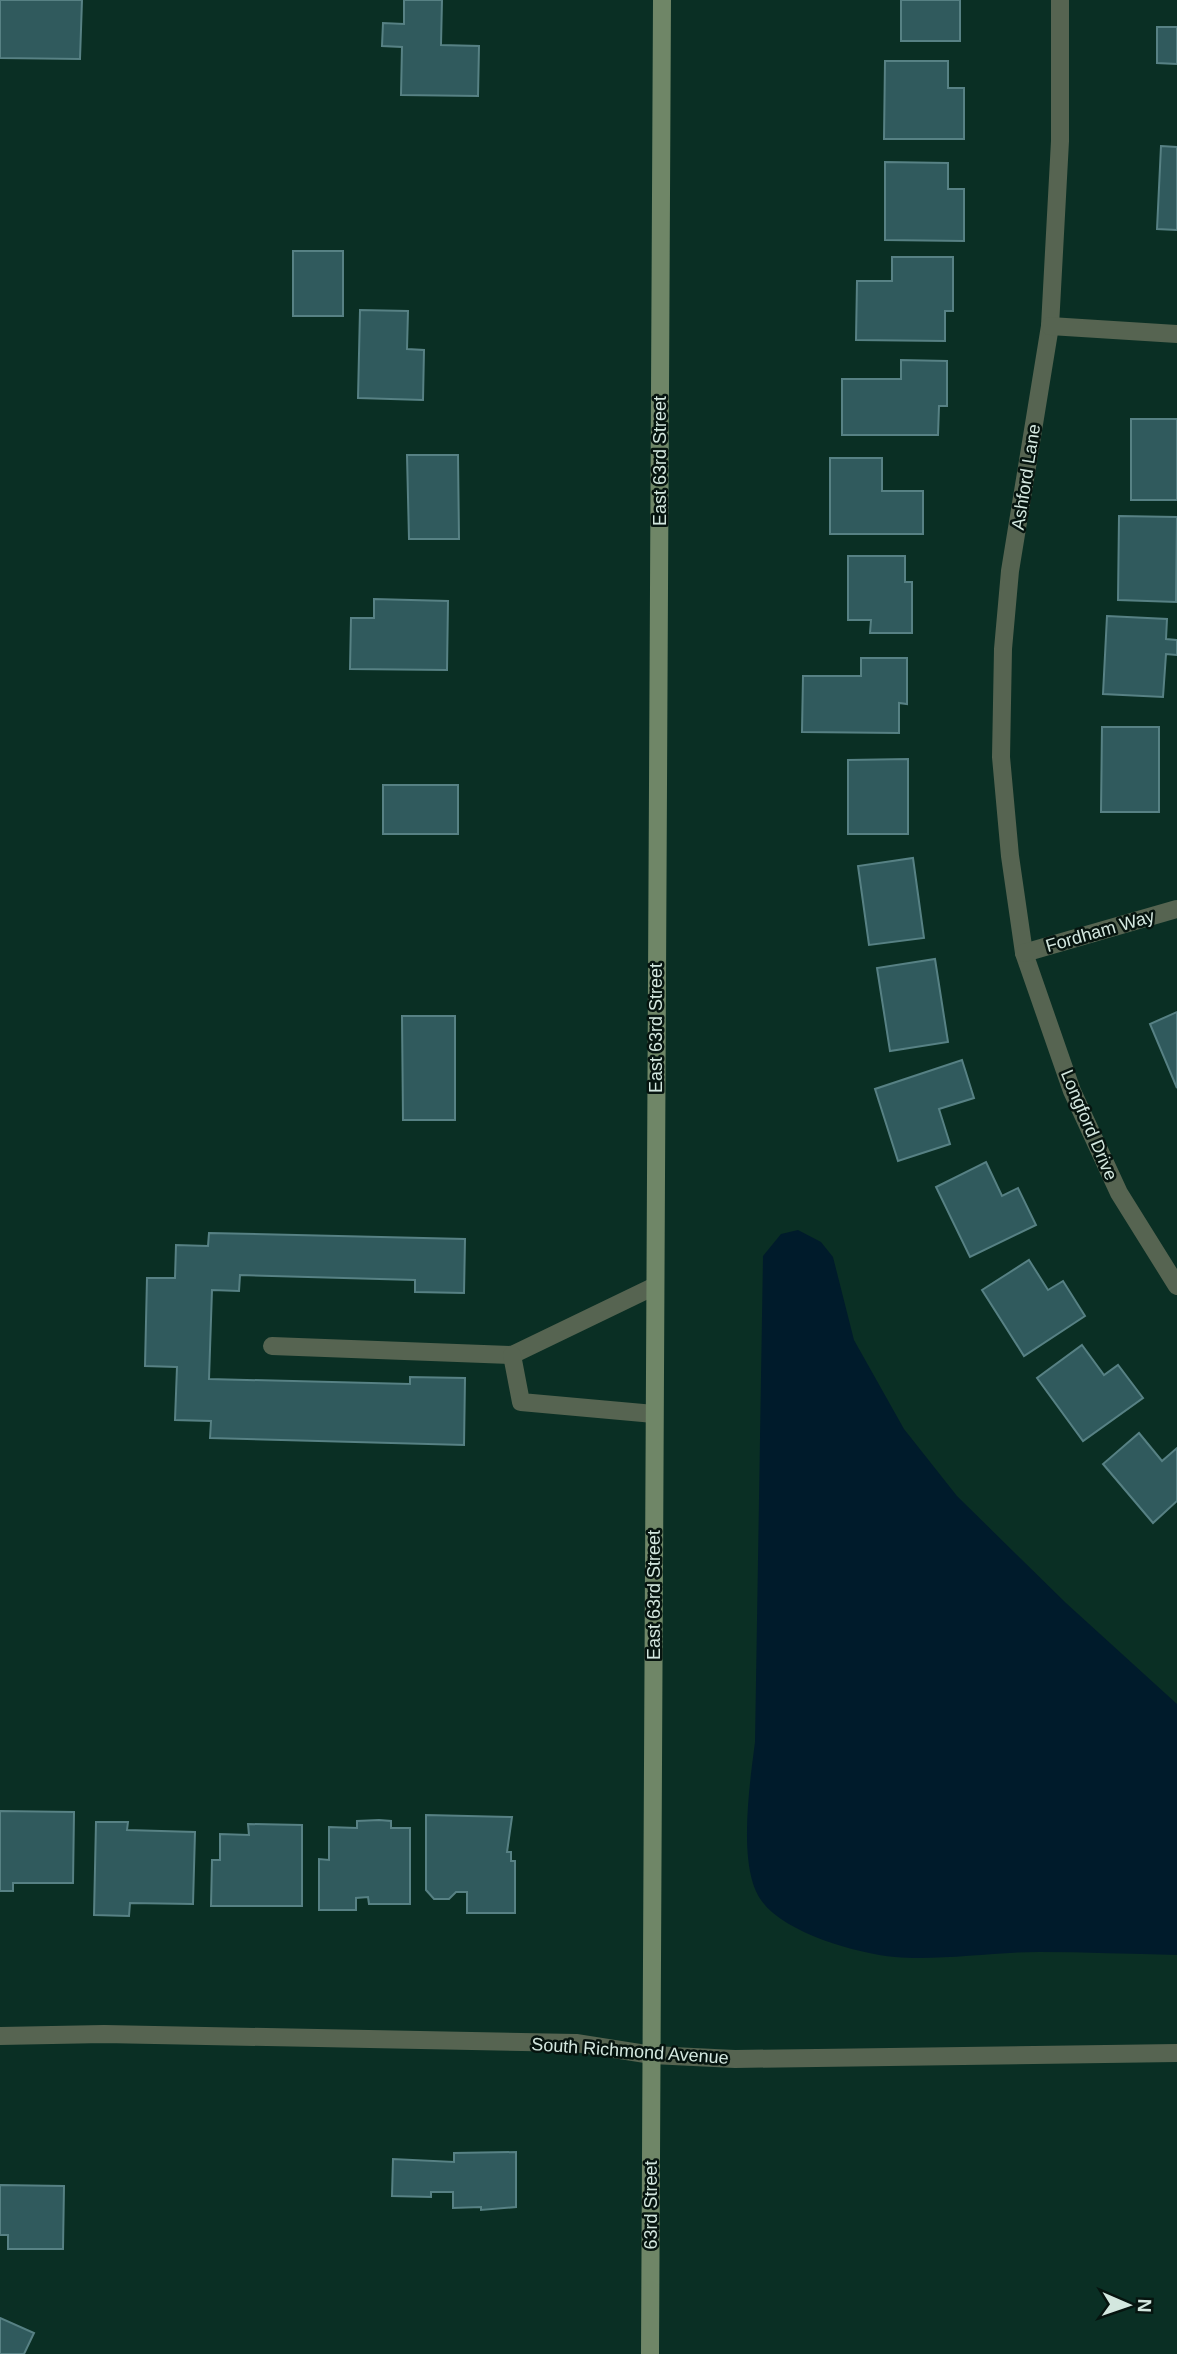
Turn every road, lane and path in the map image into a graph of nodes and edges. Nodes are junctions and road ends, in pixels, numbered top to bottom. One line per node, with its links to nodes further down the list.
1 (662, 0): 7 (main road, East 63rd Street)
2 (1060, 0): 3 (street, Ashford Lane)
3 (1050, 326): 4 (street); 6 (street, Ashford Lane)
4 (1177, 334)
5 (1177, 909): 6 (street, Fordham Way)
6 (1024, 953): 8 (street, Longford Drive)
7 (655, 1286): 10 (street); 11 (main road, East 63rd Street)
8 (1177, 1286)
9 (272, 1346): 10 (street)
10 (512, 1355): 11 (street)
11 (654, 1414): 14 (main road, East 63rd Street)
12 (0, 2036): 14 (street, South Richmond Avenue)
13 (1177, 2053): 14 (street, South Richmond Avenue)
14 (652, 2055): 15 (main road, 63rd Street)
15 (650, 2354)

